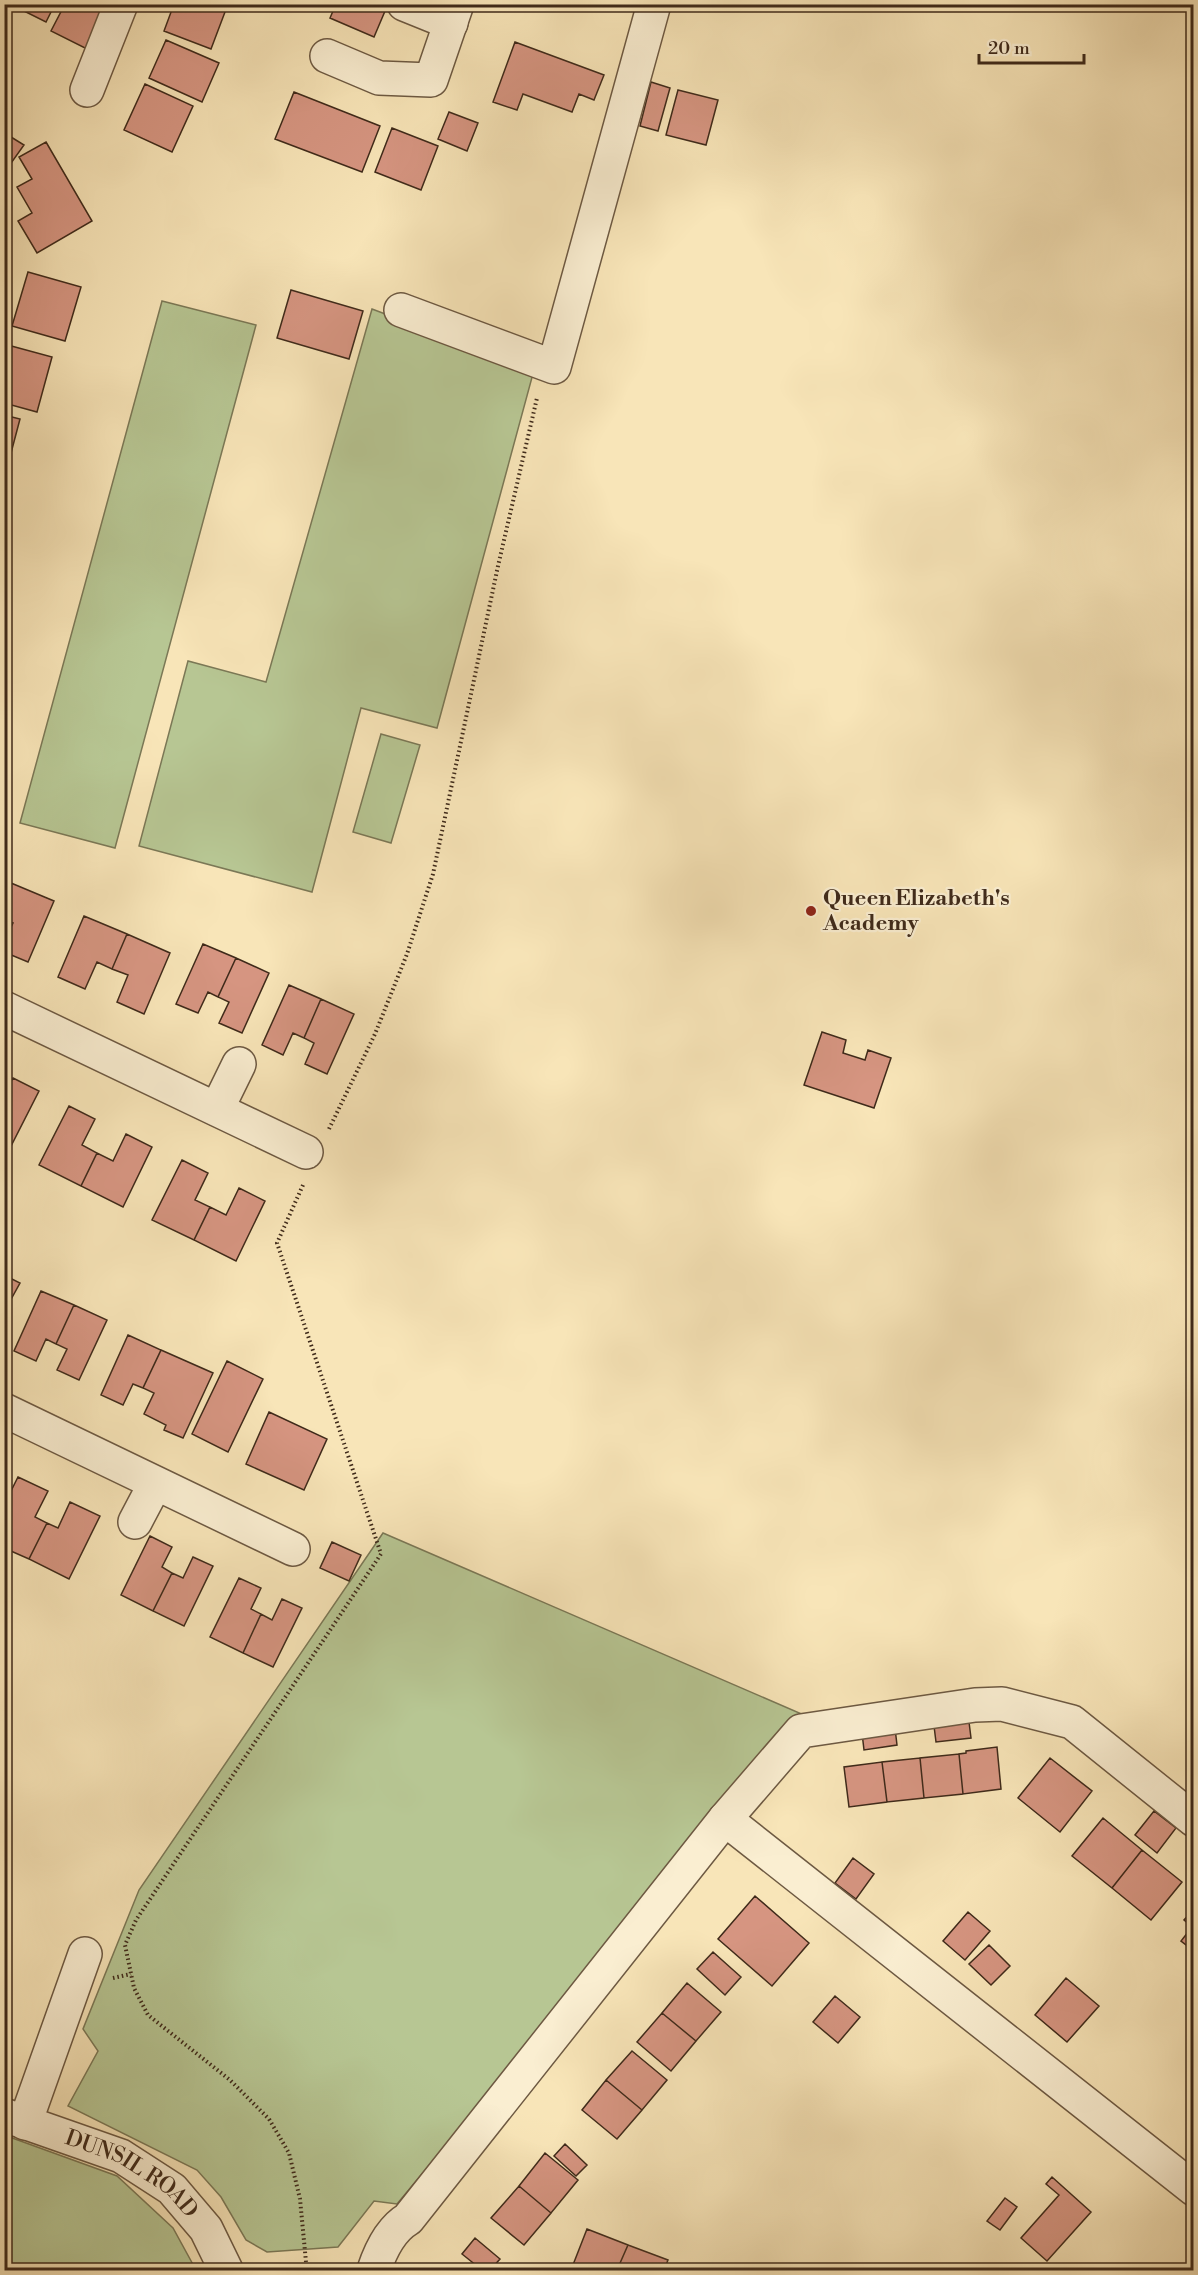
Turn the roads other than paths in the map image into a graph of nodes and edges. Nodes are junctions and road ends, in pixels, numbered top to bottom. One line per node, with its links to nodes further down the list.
1 (122, 4): 6 (street)
2 (404, 4): 4 (street)
3 (654, 4): 7 (street)
4 (454, 14): 5 (street)
5 (327, 56)
6 (87, 90)
7 (401, 310)
8 (4, 1008): 10 (street)
9 (239, 1065): 10 (street)
10 (217, 1109): 11 (street)
11 (313, 1155)
12 (4, 1410): 13 (street)
13 (155, 1484): 14 (street); 15 (street)
14 (135, 1522)
15 (293, 1550)
16 (725, 1819): 17 (street); 20 (street); 22 (street)
17 (1194, 1820)
18 (85, 1954): 19 (street)
19 (15, 2119): 21 (street, DUNSIL ROAD)
20 (1194, 2188)
21 (226, 2271)
22 (374, 2271)

